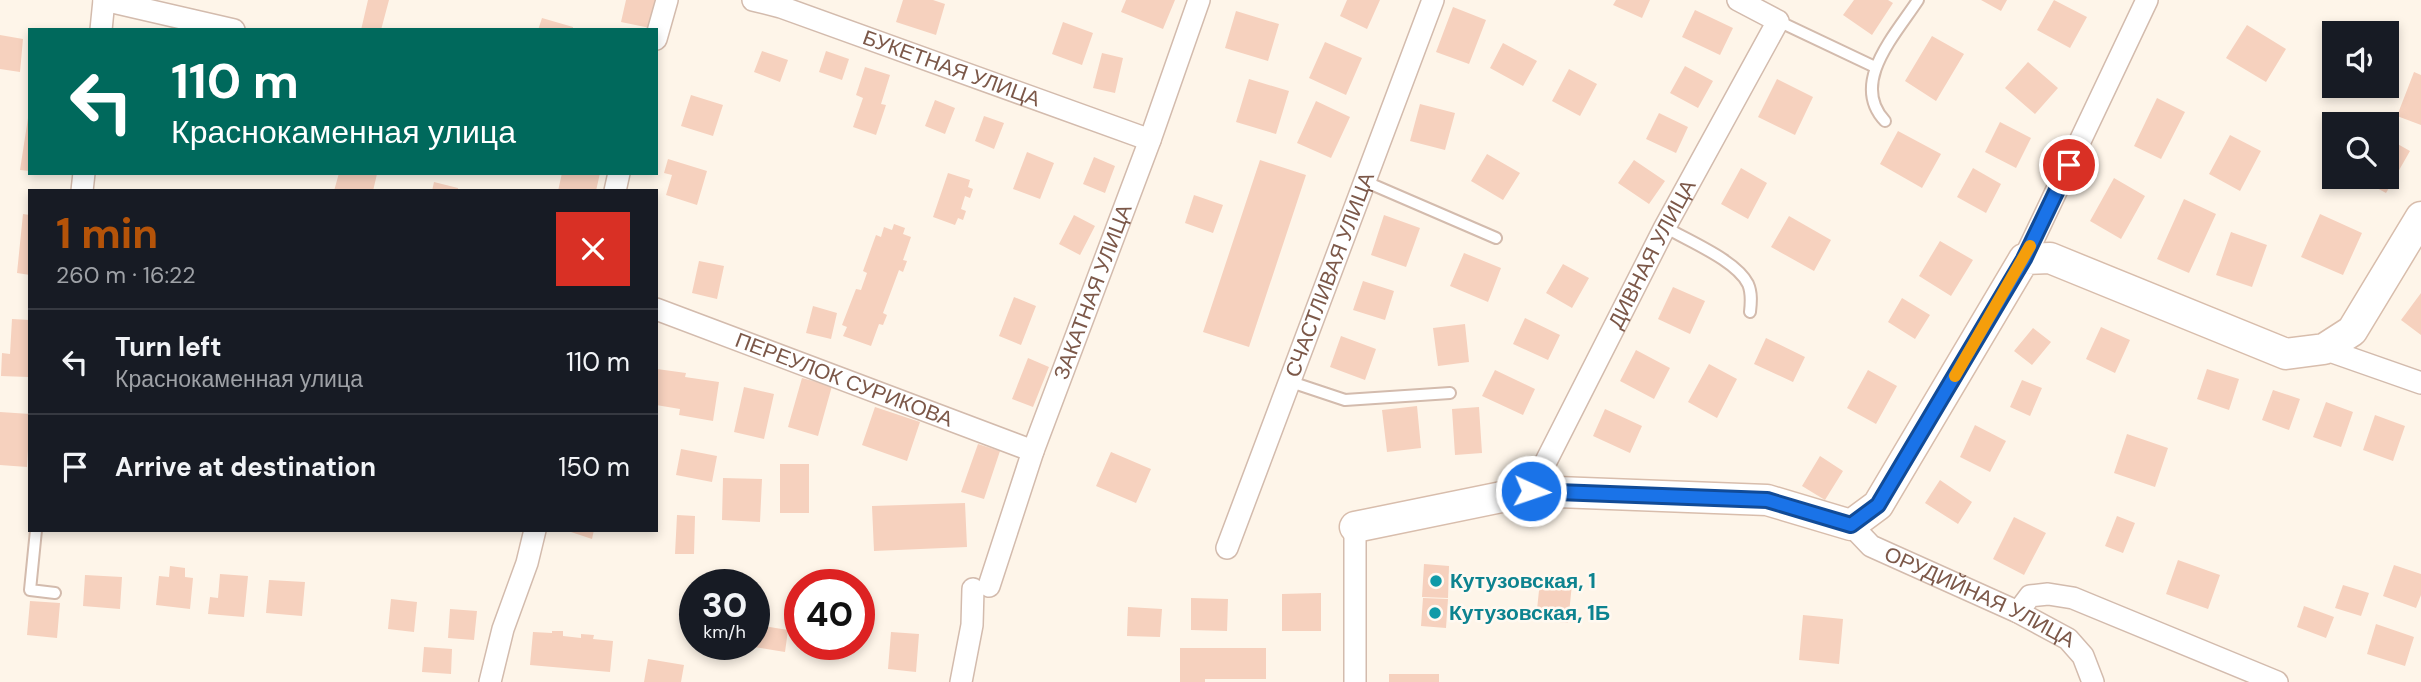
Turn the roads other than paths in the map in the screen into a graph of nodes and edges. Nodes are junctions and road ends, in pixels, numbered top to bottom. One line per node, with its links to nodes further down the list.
1 (104, 0): 10 (street); 11 (street)
2 (667, 0): 12 (street)
3 (753, 0): 15 (street, БУКЕТНАЯ УЛИЦА)
4 (1199, 0): 15 (street, ЗАКАТНАЯ УЛИЦА)
5 (1433, 0): 16 (street, СЧАСТЛИВАЯ УЛИЦА)
6 (1738, 0): 9 (street)
7 (1918, 0): 13 (lane)
8 (2147, 0): 20 (street)
9 (1778, 20): 13 (lane); 18 (street, ДИВНАЯ УЛИЦА)
10 (101, 28)
11 (225, 28)
12 (658, 32)
13 (1875, 67): 14 (lane)
14 (1885, 121)
15 (1150, 140): 27 (street, ЗАКАТНАЯ УЛИЦА)
16 (1364, 181): 19 (lane); 24 (street, СЧАСТЛИВАЯ УЛИЦА)
17 (2421, 217): 23 (street)
18 (1665, 227): 22 (lane); 28 (street, ДИВНАЯ УЛИЦА)
19 (1496, 238)
20 (2024, 259): 23 (street); 29 (street)
21 (658, 310): 27 (street, ПЕРЕУЛОК СУРИКОВА)
22 (1749, 312)
23 (2324, 349): 25 (street)
24 (1289, 381): 26 (lane); 33 (street, СЧАСТЛИВАЯ УЛИЦА)
25 (2421, 383)
26 (1450, 393)
27 (1032, 451): 37 (street, ЗАКАТНАЯ УЛИЦА)
28 (1531, 491): 29 (street, ОРУДИЙНАЯ УЛИЦА); 30 (street, ОРУДИЙНАЯ УЛИЦА)
29 (1851, 525): 35 (street, ОРУДИЙНАЯ УЛИЦА)
30 (1355, 527): 38 (street)
31 (36, 532): 34 (lane)
32 (534, 532): 36 (street)
33 (1227, 548)
34 (55, 593)
35 (2018, 612): 39 (street, ОРУДИЙНАЯ УЛИЦА); 40 (street)
36 (490, 682)
37 (961, 682)
38 (1355, 682)
39 (2093, 682)
40 (2277, 682)

